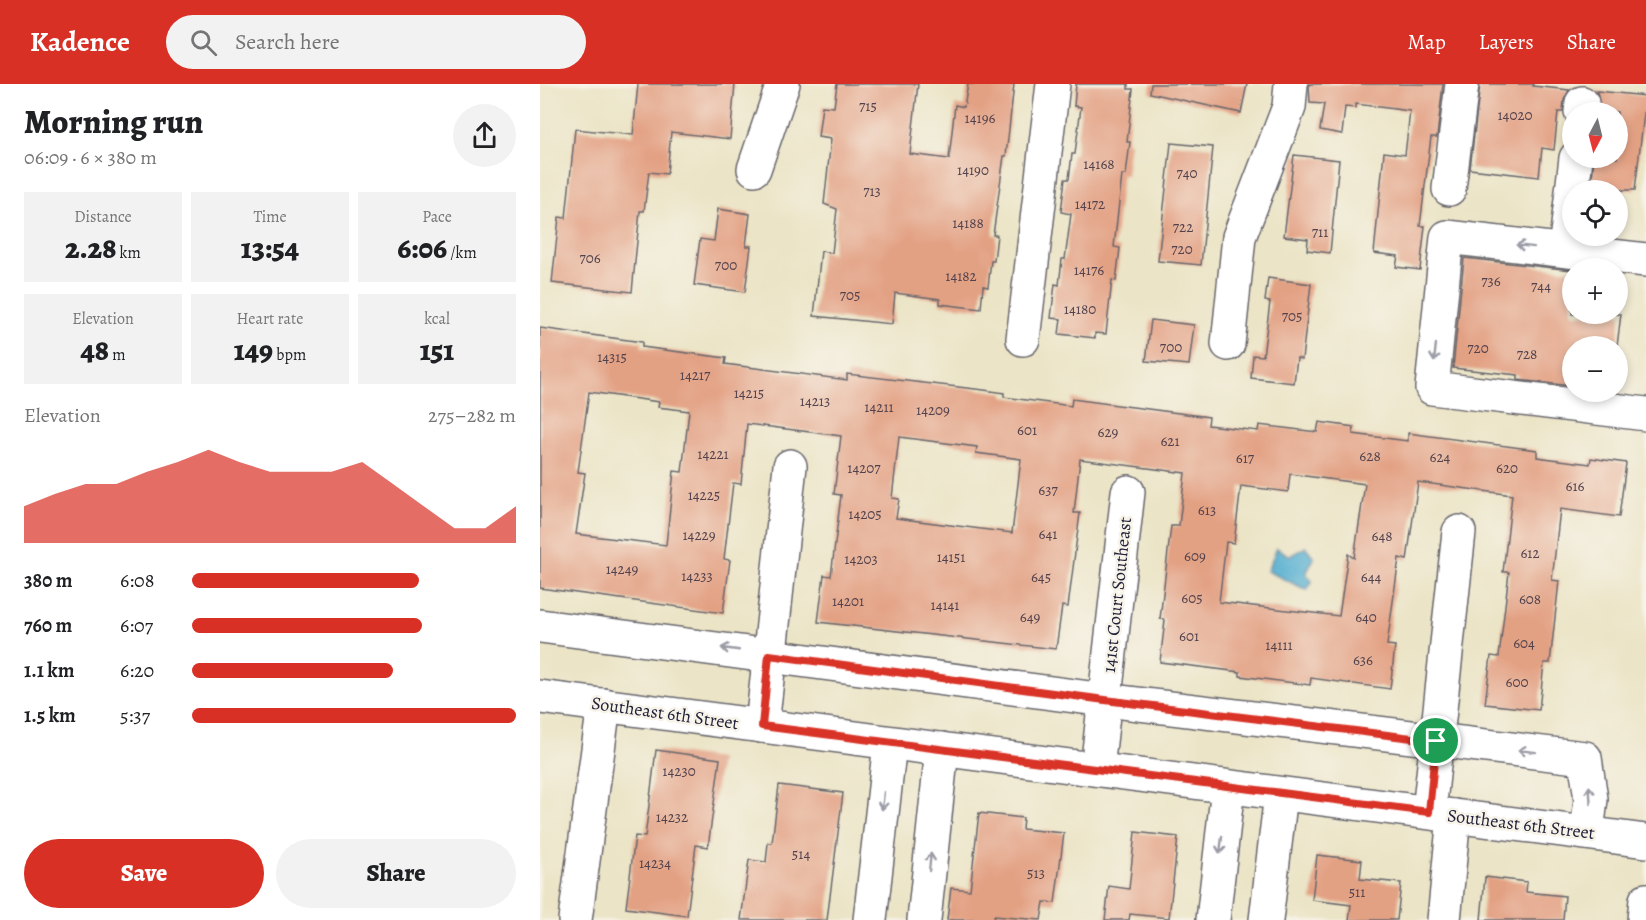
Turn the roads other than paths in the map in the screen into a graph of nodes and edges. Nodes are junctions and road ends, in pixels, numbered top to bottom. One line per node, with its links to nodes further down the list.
1 (783, 84): 6 (street)
2 (1053, 84): 10 (street)
3 (1291, 84): 11 (street)
4 (1462, 84): 7 (street)
5 (1575, 168): 8 (street)
6 (754, 169)
7 (1449, 189)
8 (1565, 250): 9 (street); 12 (street, one-way to 12)
9 (1646, 260)
10 (1023, 339)
11 (1228, 344)
12 (1646, 414)
13 (790, 466): 17 (street)
14 (1128, 492): 19 (street, 141st Court Southeast)
15 (1459, 532): 22 (street)
16 (540, 626): 17 (street, one-way to 16)
17 (769, 655): 19 (street); 21 (street)
18 (540, 697): 20 (street, Southeast 6th Street)
19 (1105, 700): 22 (street); 25 (street, 141st Court Southeast)
20 (604, 705): 21 (street, Southeast 6th Street); 32 (street)
21 (762, 726): 23 (street, Southeast 6th Street)
22 (1436, 741): 28 (street); 29 (street, one-way to 22)
23 (890, 743): 24 (street, Southeast 6th Street); 33 (street, one-way to 33)
24 (942, 749): 25 (street, Southeast 6th Street); 34 (street, one-way to 24)
25 (1098, 769): 26 (street, Southeast 6th Street)
26 (1228, 787): 27 (street, Southeast 6th Street); 35 (street, one-way to 35)
27 (1281, 794): 28 (street, Southeast 6th Street); 36 (street)
28 (1442, 814): 29 (street, Southeast 6th Street); 37 (street)
29 (1587, 832): 30 (street, Southeast 6th Street)
30 (1646, 841)
31 (1646, 900): 38 (street)
32 (574, 920)
33 (870, 920)
34 (924, 920)
35 (1213, 920)
36 (1266, 920)
37 (1444, 920)
38 (1644, 920)

